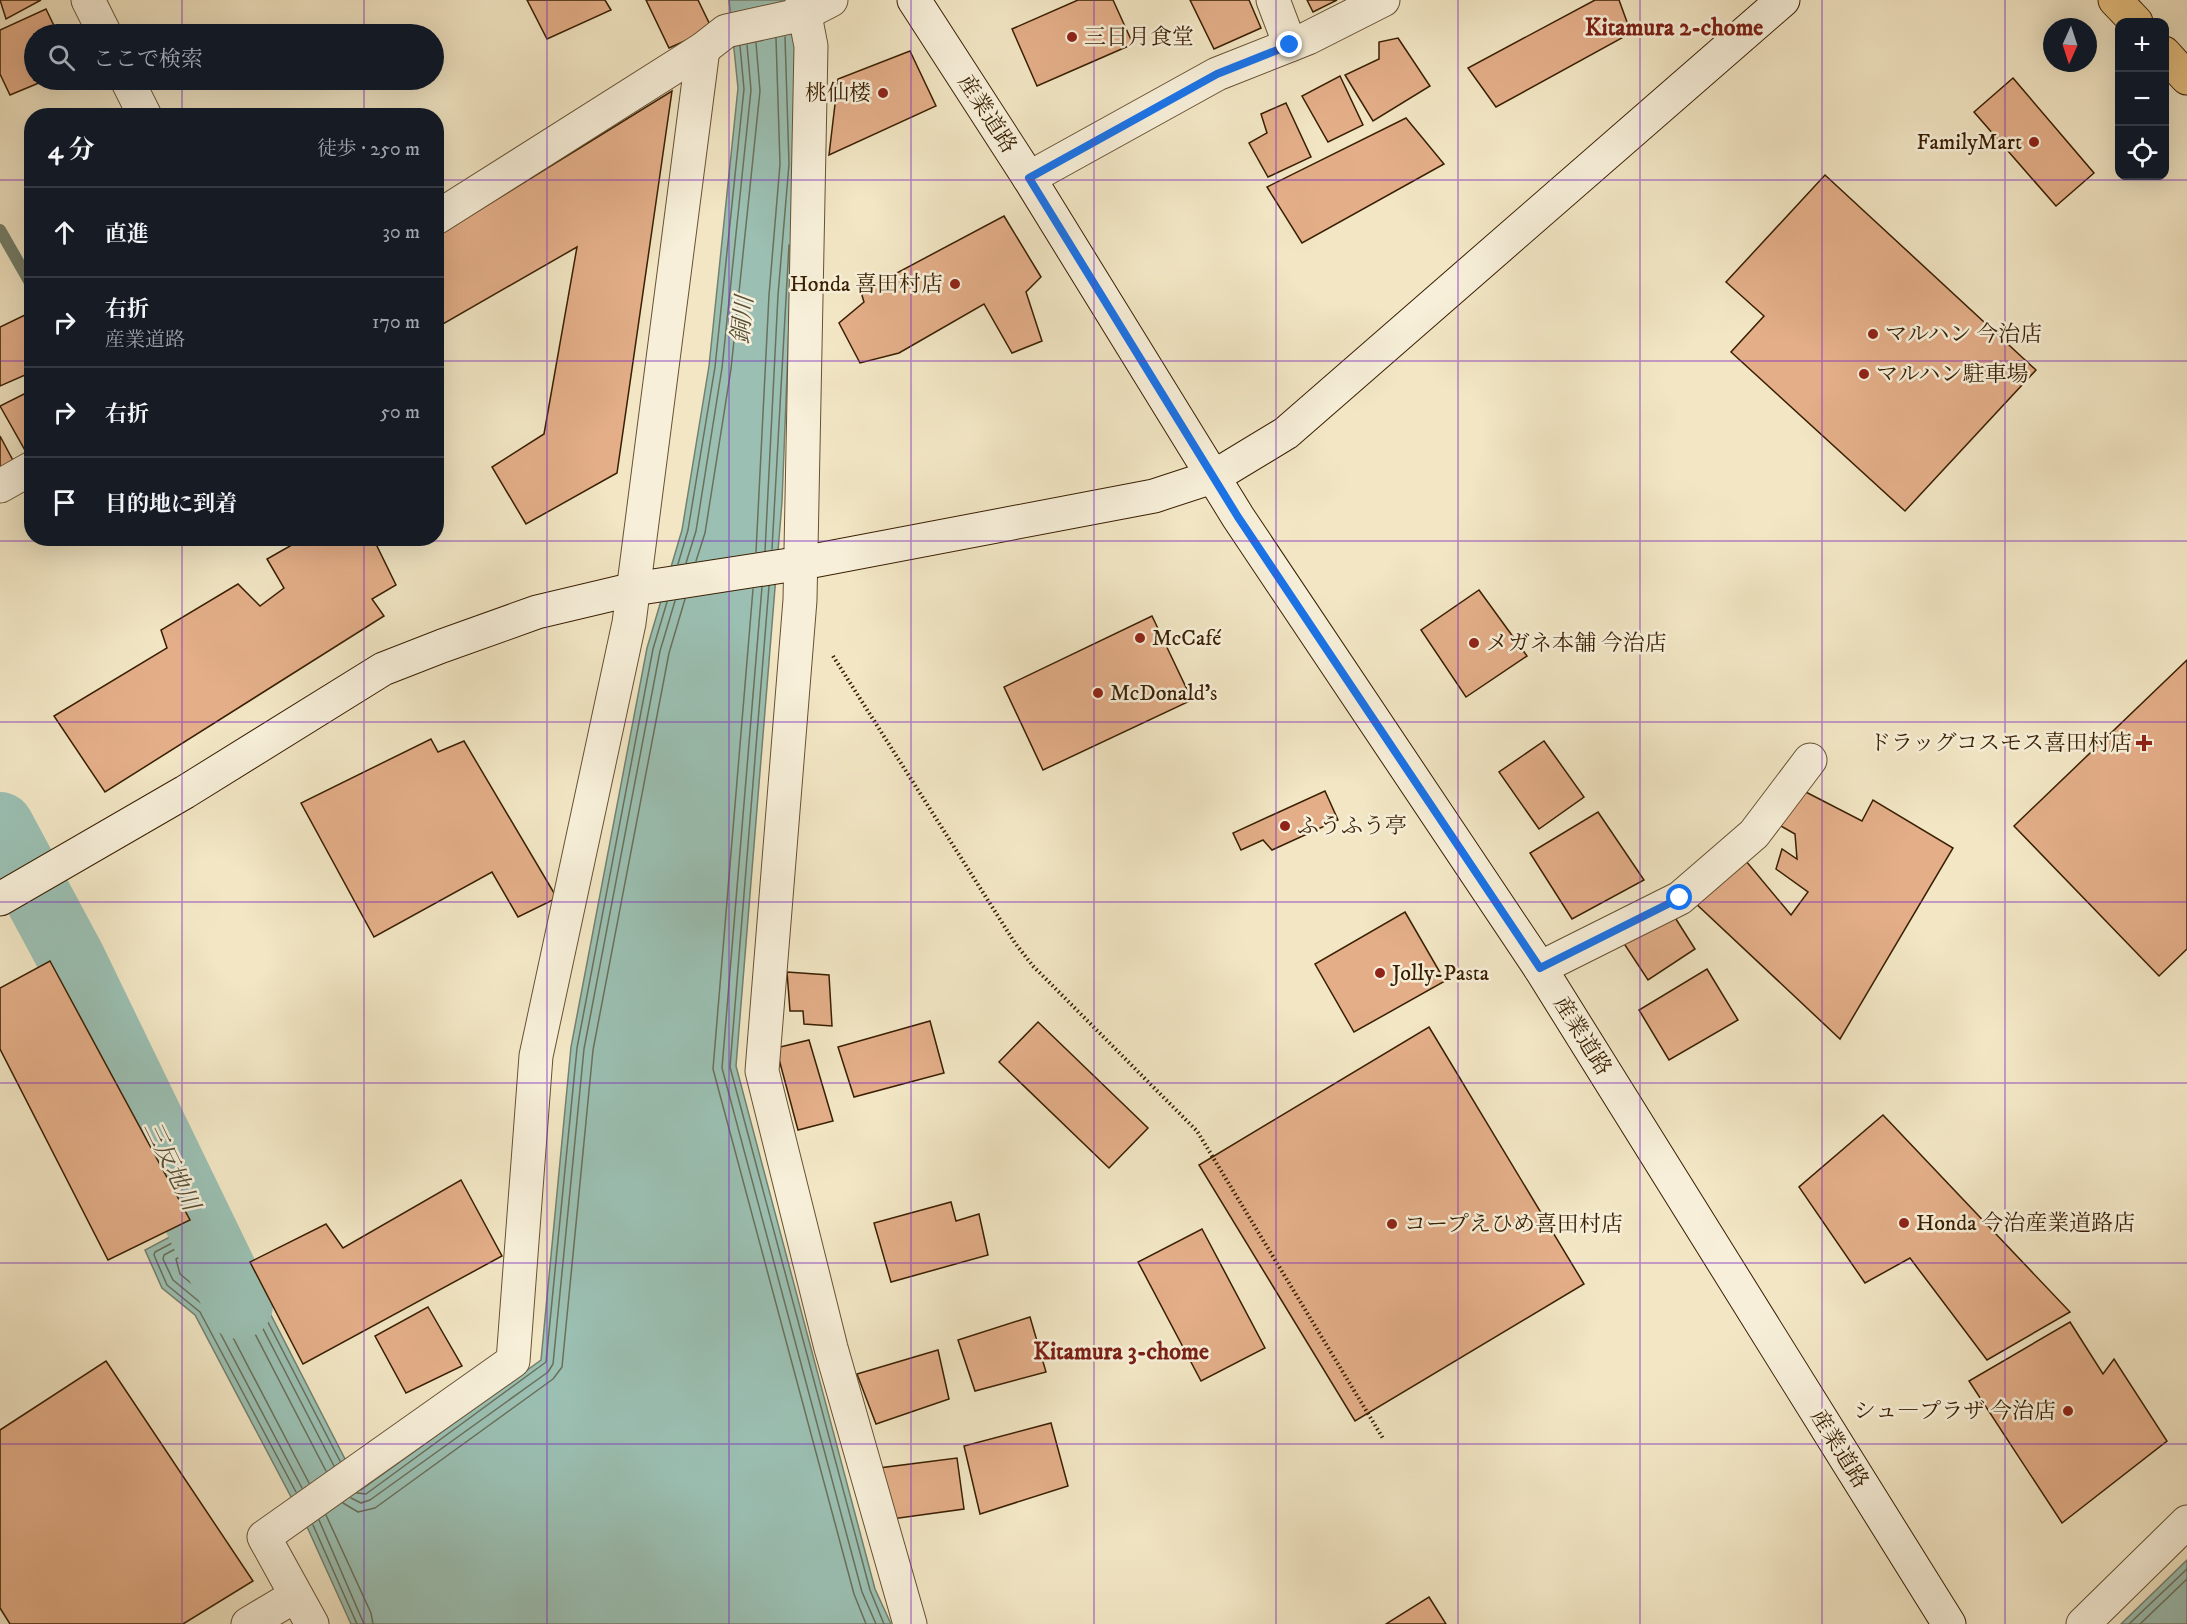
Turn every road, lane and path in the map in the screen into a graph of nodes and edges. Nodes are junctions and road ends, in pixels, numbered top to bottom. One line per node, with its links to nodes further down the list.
1 (88, 0): 9 (street)
2 (914, 0): 16 (street, 産業道路)
3 (1273, 0): 10 (street)
4 (1383, 0): 10 (street)
5 (1783, 0): 19 (street)
6 (2115, 0): 8 (main road)
7 (812, 5): 11 (street); 21 (street)
8 (2132, 18)
9 (100, 24)
10 (1290, 45): 16 (street)
11 (703, 49): 17 (street); 22 (street)
12 (2169, 59): 13 (main road)
13 (2187, 78)
14 (132, 90): 15 (street)
15 (141, 108)
16 (1029, 178): 19 (street, 産業道路)
17 (444, 213)
18 (24, 472): 20 (street)
19 (1215, 476): 21 (street); 26 (street, 産業道路)
20 (0, 486)
21 (794, 563): 22 (street); 32 (street)
22 (634, 589): 25 (street); 29 (street)
23 (830, 651): 27 (path)
24 (1810, 760): 26 (street)
25 (0, 899)
26 (1540, 968): 33 (street, 産業道路)
27 (1383, 1440)
28 (2187, 1522): 34 (street)
29 (295, 1596): 30 (street); 31 (street)
30 (248, 1624)
31 (312, 1624)
32 (910, 1624)
33 (1950, 1624)
34 (2083, 1624)

